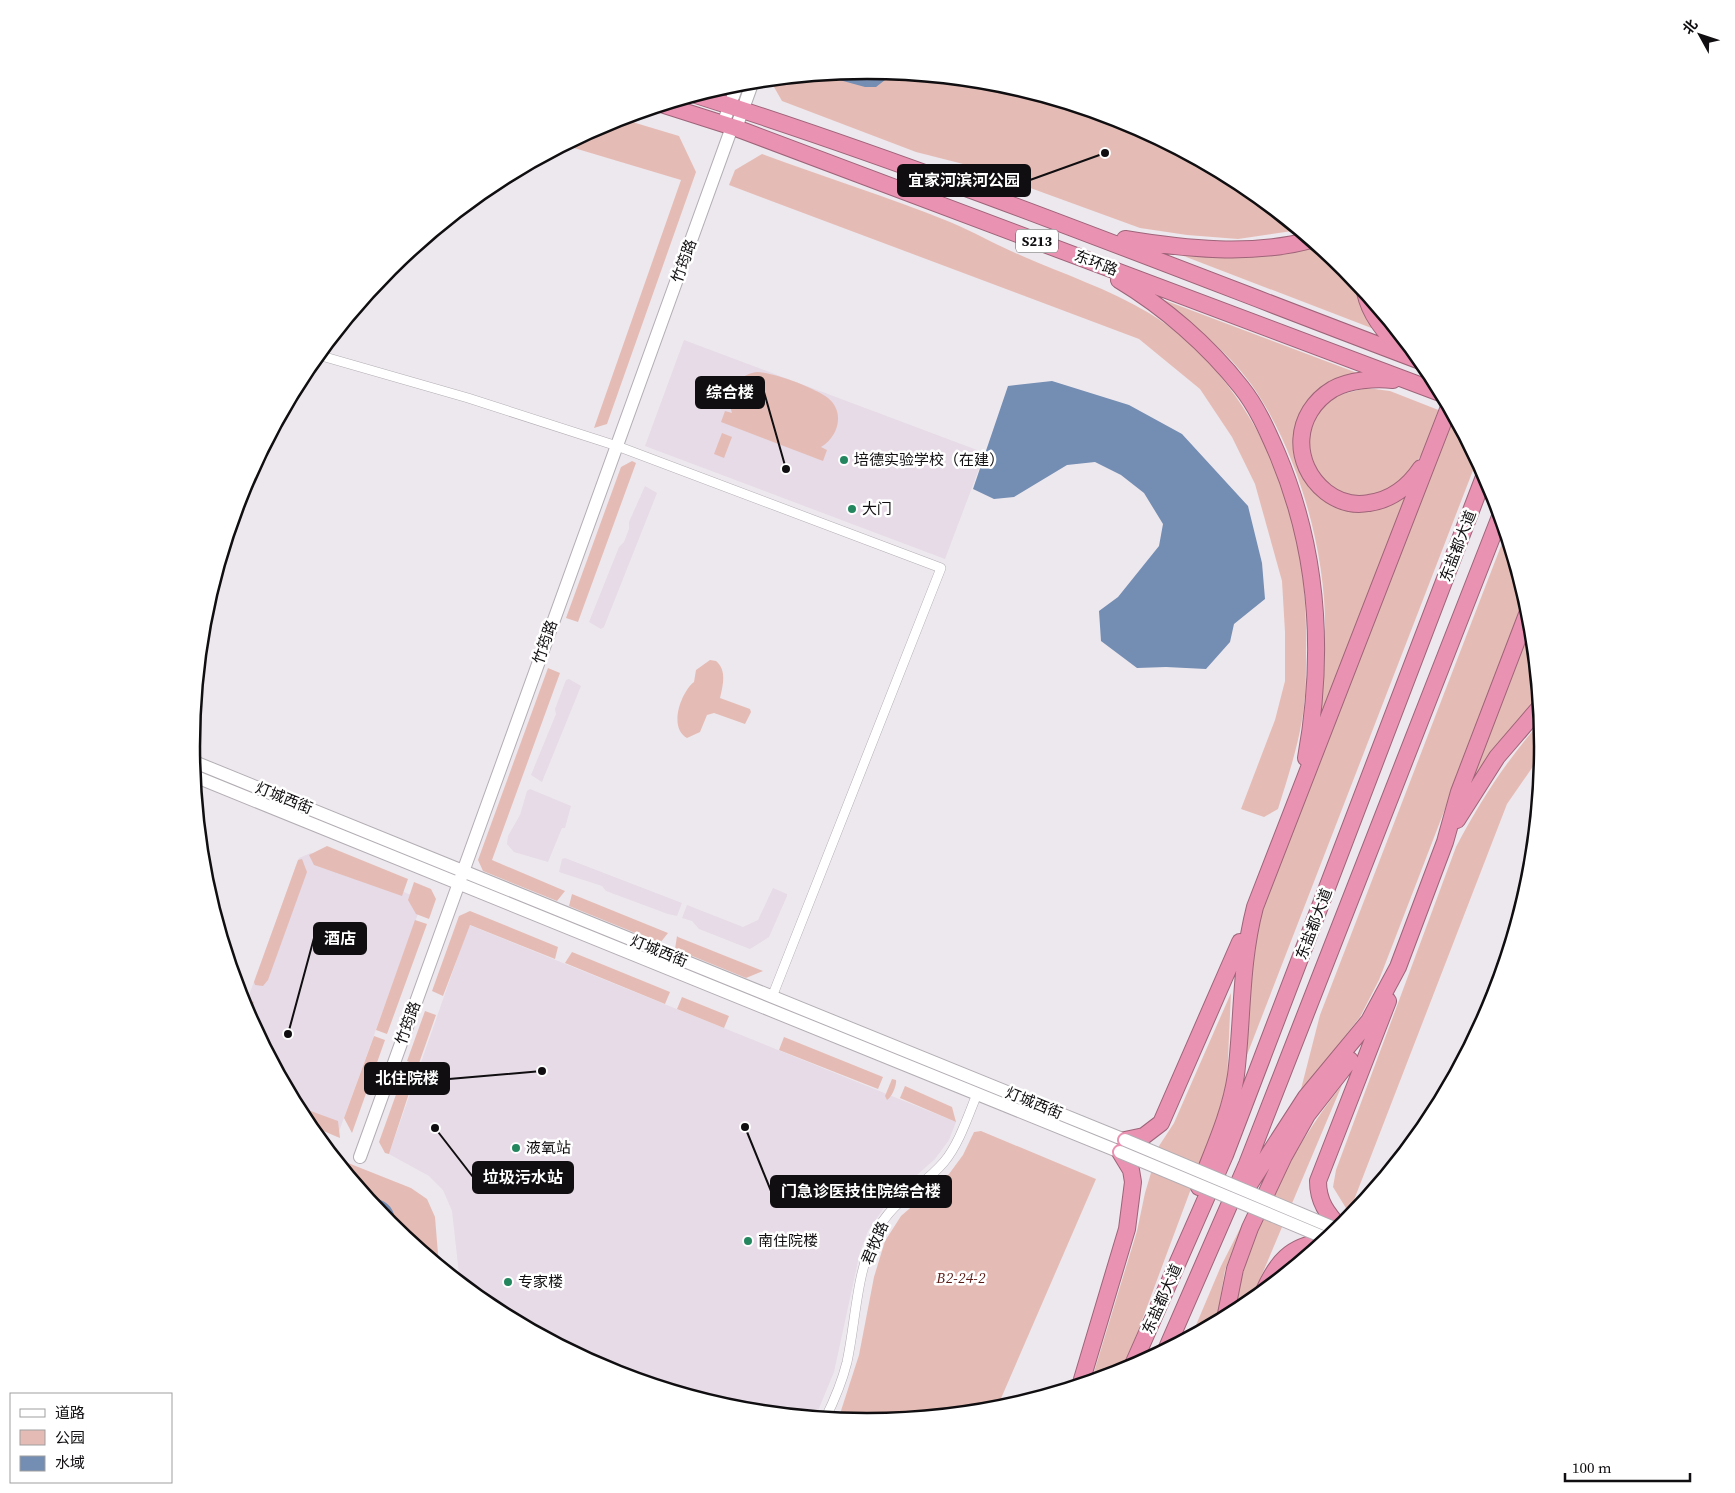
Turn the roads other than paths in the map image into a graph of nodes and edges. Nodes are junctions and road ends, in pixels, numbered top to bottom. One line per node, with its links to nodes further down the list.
1 (747, 90): 5 (street, 竹筠路)
2 (737, 92): 5 (street, 竹筠路)
3 (708, 99): 5 (highway, 东环路 / S213)
4 (674, 108): 6 (highway, 东环路 / S213)
5 (736, 108): 6 (street, 竹筠路); 7 (highway, 东环路 / S213)
6 (730, 126): 9 (highway, 东环路 / S213); 19 (street, 竹筠路)
7 (1092, 234): 8 (highway); 11 (highway, 东环路 / S213)
8 (1305, 242)
9 (1082, 258): 12 (highway, 东环路 / S213); 27 (highway)
10 (1368, 304): 13 (highway)
11 (1313, 319): 12 (highway); 15 (highway, 东环路 / S213)
12 (1304, 341): 16 (highway, 东环路 / S213)
13 (1402, 347)
14 (326, 357): 19 (street)
15 (1409, 357)
16 (1408, 382): 17 (highway, 东环路 / S213); 20 (highway)
17 (1432, 390)
18 (1446, 413): 20 (highway)
19 (617, 446): 29 (street, 竹筠路); 33 (street)
20 (1431, 454): 27 (highway)
21 (1481, 484): 43 (highway, 东盐都大道)
22 (1496, 523): 41 (highway, 东盐都大道)
23 (1523, 624): 28 (highway)
24 (1534, 714): 28 (highway)
25 (200, 764): 29 (street, 灯城西街)
26 (201, 779): 30 (street, 灯城西街)
27 (1301, 786): 31 (highway)
28 (1445, 842): 32 (highway)
29 (462, 871): 30 (street, 竹筠路); 33 (street, 灯城西街)
30 (458, 884): 35 (street, 灯城西街); 37 (street, 竹筠路)
31 (1255, 908): 36 (highway); 43 (highway)
32 (1398, 967): 34 (highway); 41 (highway)
33 (772, 997): 36 (street, 灯城西街)
34 (1382, 1020): 38 (highway); 45 (highway)
35 (977, 1094): 36 (street, 灯城西街); 49 (street, 君牧路)
36 (1122, 1146): 39 (street, bridge); 40 (street, bridge); 48 (highway)
37 (360, 1157)
38 (1335, 1224)
39 (1332, 1227)
40 (1322, 1236)
41 (1214, 1239): 46 (highway, 东盐都大道)
42 (1313, 1244): 44 (highway)
43 (1177, 1264): 47 (highway, 东盐都大道)
44 (1270, 1279)
45 (1228, 1308)
46 (1170, 1341)
47 (1136, 1357)
48 (1082, 1379)
49 (828, 1413)

